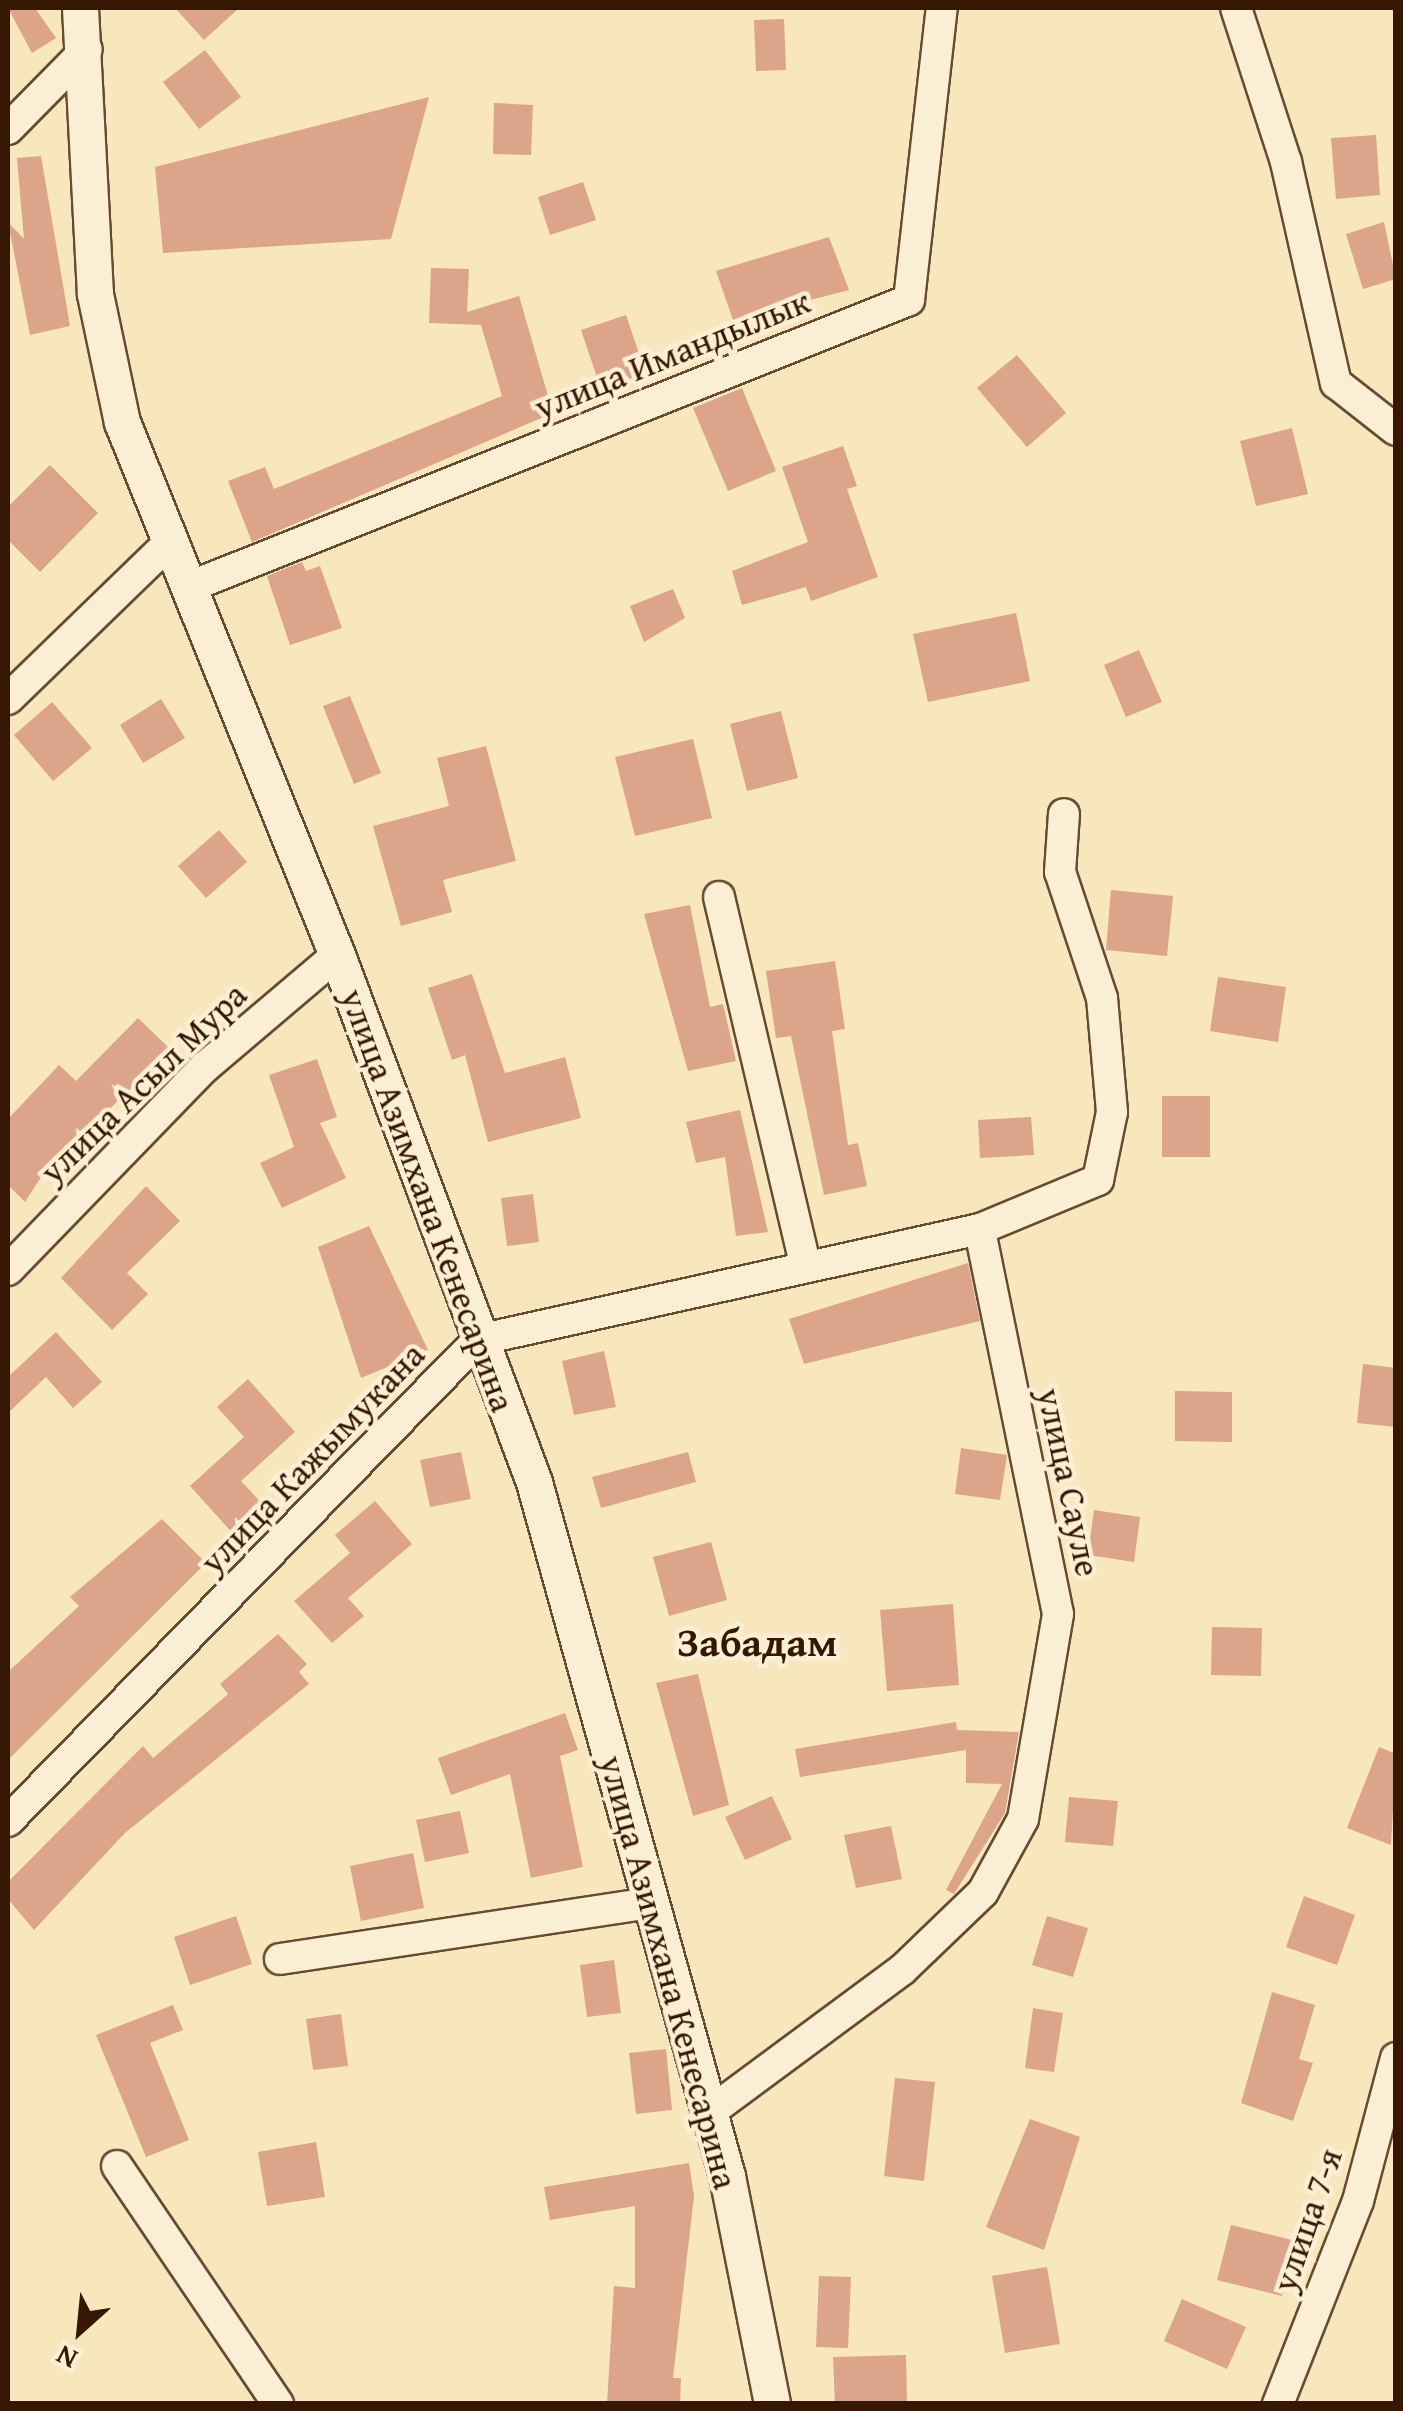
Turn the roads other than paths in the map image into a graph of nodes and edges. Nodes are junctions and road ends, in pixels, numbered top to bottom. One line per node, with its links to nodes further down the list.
1 (80, 8): 4 (street, улица Азимхана Кенесарина)
2 (942, 8): 8 (street, улица Имандылык)
3 (1236, 8): 6 (street)
4 (88, 49): 5 (street); 7 (street, улица Азимхана Кенесарина)
5 (8, 129)
6 (1396, 430)
7 (170, 542): 8 (street, улица Азимхана Кенесарина); 9 (street)
8 (189, 587): 12 (street, улица Азимхана Кенесарина)
9 (8, 699)
10 (1064, 814): 13 (street)
11 (719, 897): 14 (street)
12 (337, 955): 15 (street, улица Асыл Мура); 16 (street, улица Азимхана Кенесарина)
13 (980, 1229): 14 (street, улица Кажымукана); 21 (street, улица Сауле)
14 (806, 1267): 16 (street, улица Кажымукана)
15 (8, 1270)
16 (478, 1340): 17 (street, улица Кажымукана); 18 (street, улица Азимхана Кенесарина)
17 (8, 1821)
18 (651, 1903): 19 (street); 21 (street, улица Азимхана Кенесарина)
19 (280, 1959)
20 (1396, 2058): 25 (street, улица 7-я)
21 (710, 2112): 24 (street, улица Азимхана Кенесарина)
22 (116, 2166): 23 (street)
23 (278, 2404)
24 (772, 2404)
25 (1278, 2404)

